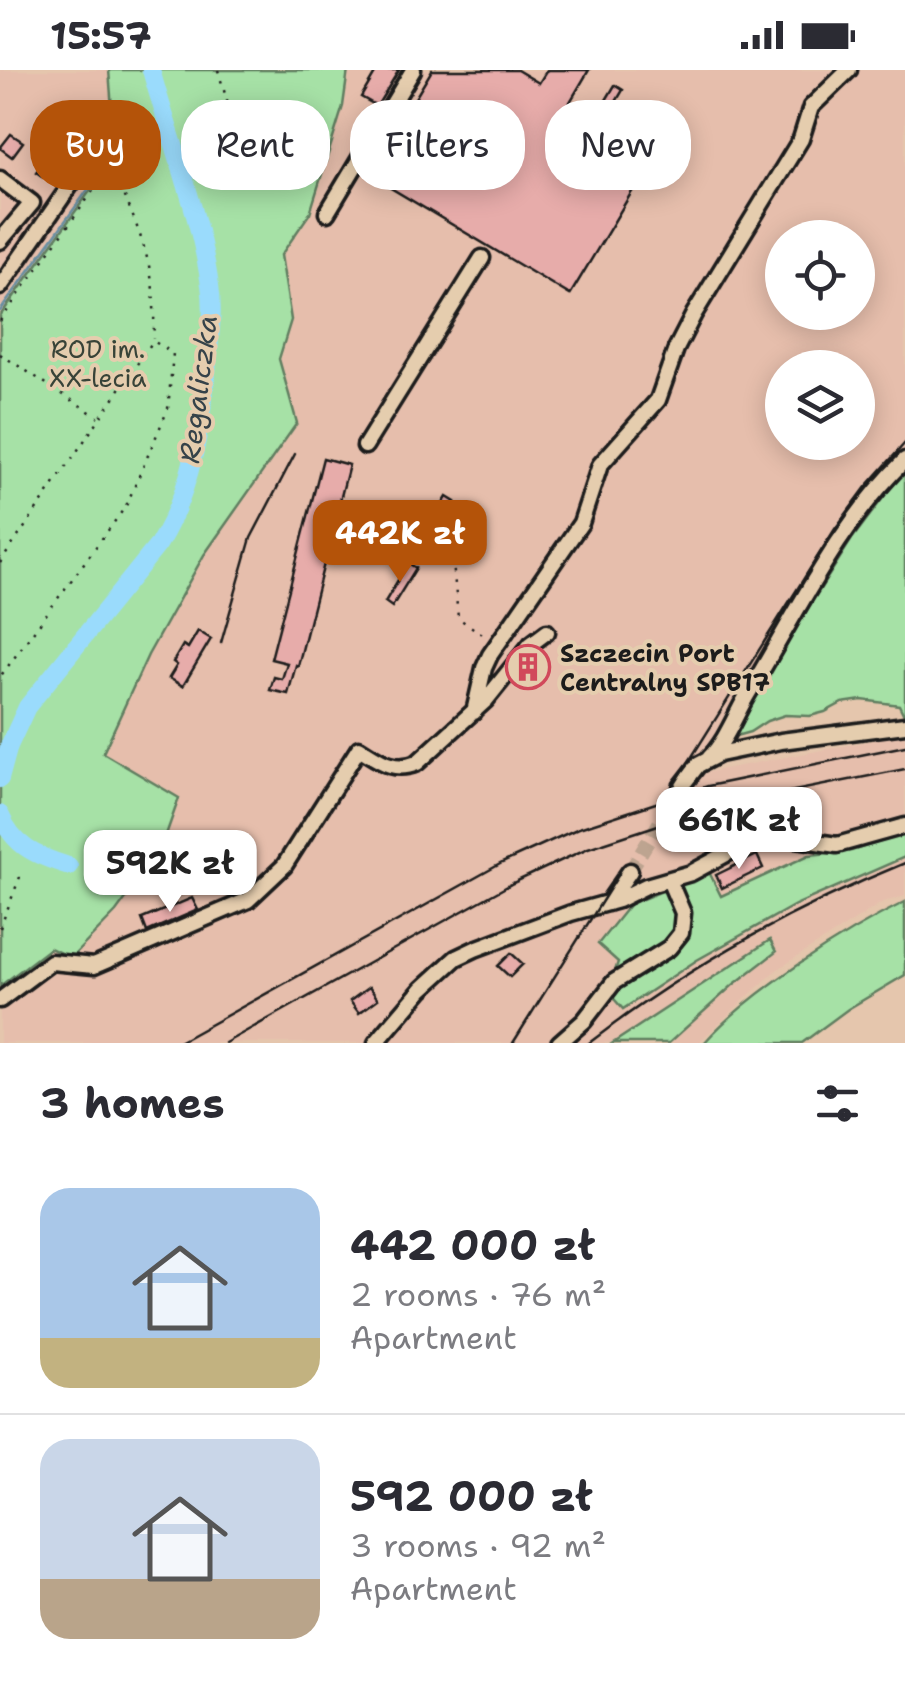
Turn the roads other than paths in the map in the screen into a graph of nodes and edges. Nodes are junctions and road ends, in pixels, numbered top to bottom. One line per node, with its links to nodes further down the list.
1 (413, 70): 5 (lane)
2 (849, 70): 12 (lane)
3 (0, 179): 6 (lane)
4 (67, 190): 8 (lane)
5 (328, 214)
6 (0, 241)
7 (482, 258): 9 (lane)
8 (0, 287)
9 (365, 446)
10 (905, 460): 14 (lane)
11 (547, 632): 12 (lane)
12 (474, 712): 20 (lane)
13 (905, 726): 14 (lane)
14 (709, 758): 15 (lane)
15 (682, 787)
16 (905, 826): 18 (lane)
17 (630, 870): 19 (lane)
18 (668, 880): 19 (lane); 22 (lane)
19 (607, 904): 21 (lane)
20 (0, 1000)
21 (376, 1043)
22 (558, 1043)

